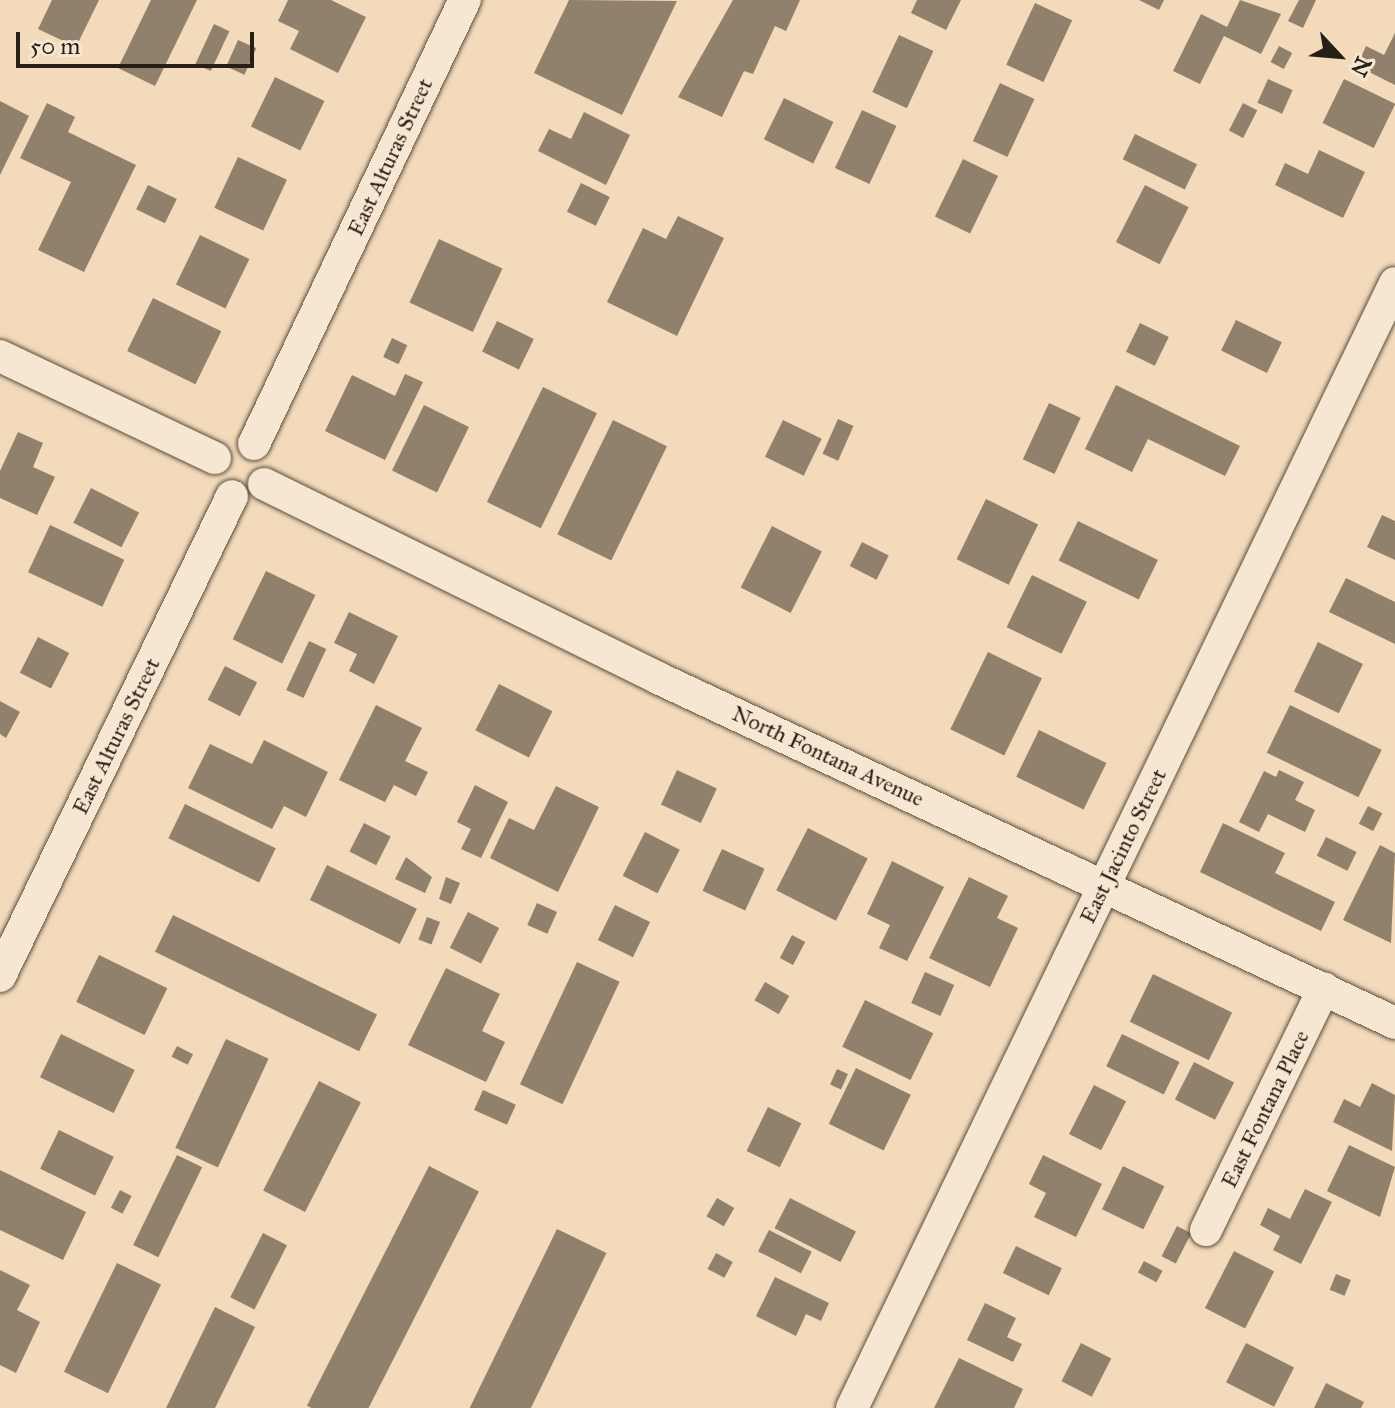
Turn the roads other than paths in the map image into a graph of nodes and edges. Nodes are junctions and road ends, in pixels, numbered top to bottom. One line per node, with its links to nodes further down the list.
1 (465, 0): 4 (street, East Alturas Street)
2 (1395, 283): 8 (street, East Jacinto Street)
3 (0, 356): 5 (street)
4 (254, 444): 5 (street); 6 (street)
5 (215, 458): 7 (street)
6 (264, 484): 7 (street); 8 (street, North Fontana Avenue)
7 (232, 496): 9 (street, East Alturas Street)
8 (1105, 883): 10 (street, North Fontana Avenue); 13 (street, East Jacinto Street)
9 (0, 976)
10 (1324, 988): 11 (street, North Fontana Avenue); 12 (street, East Fontana Place)
11 (1395, 1023)
12 (1206, 1230)
13 (852, 1408)

